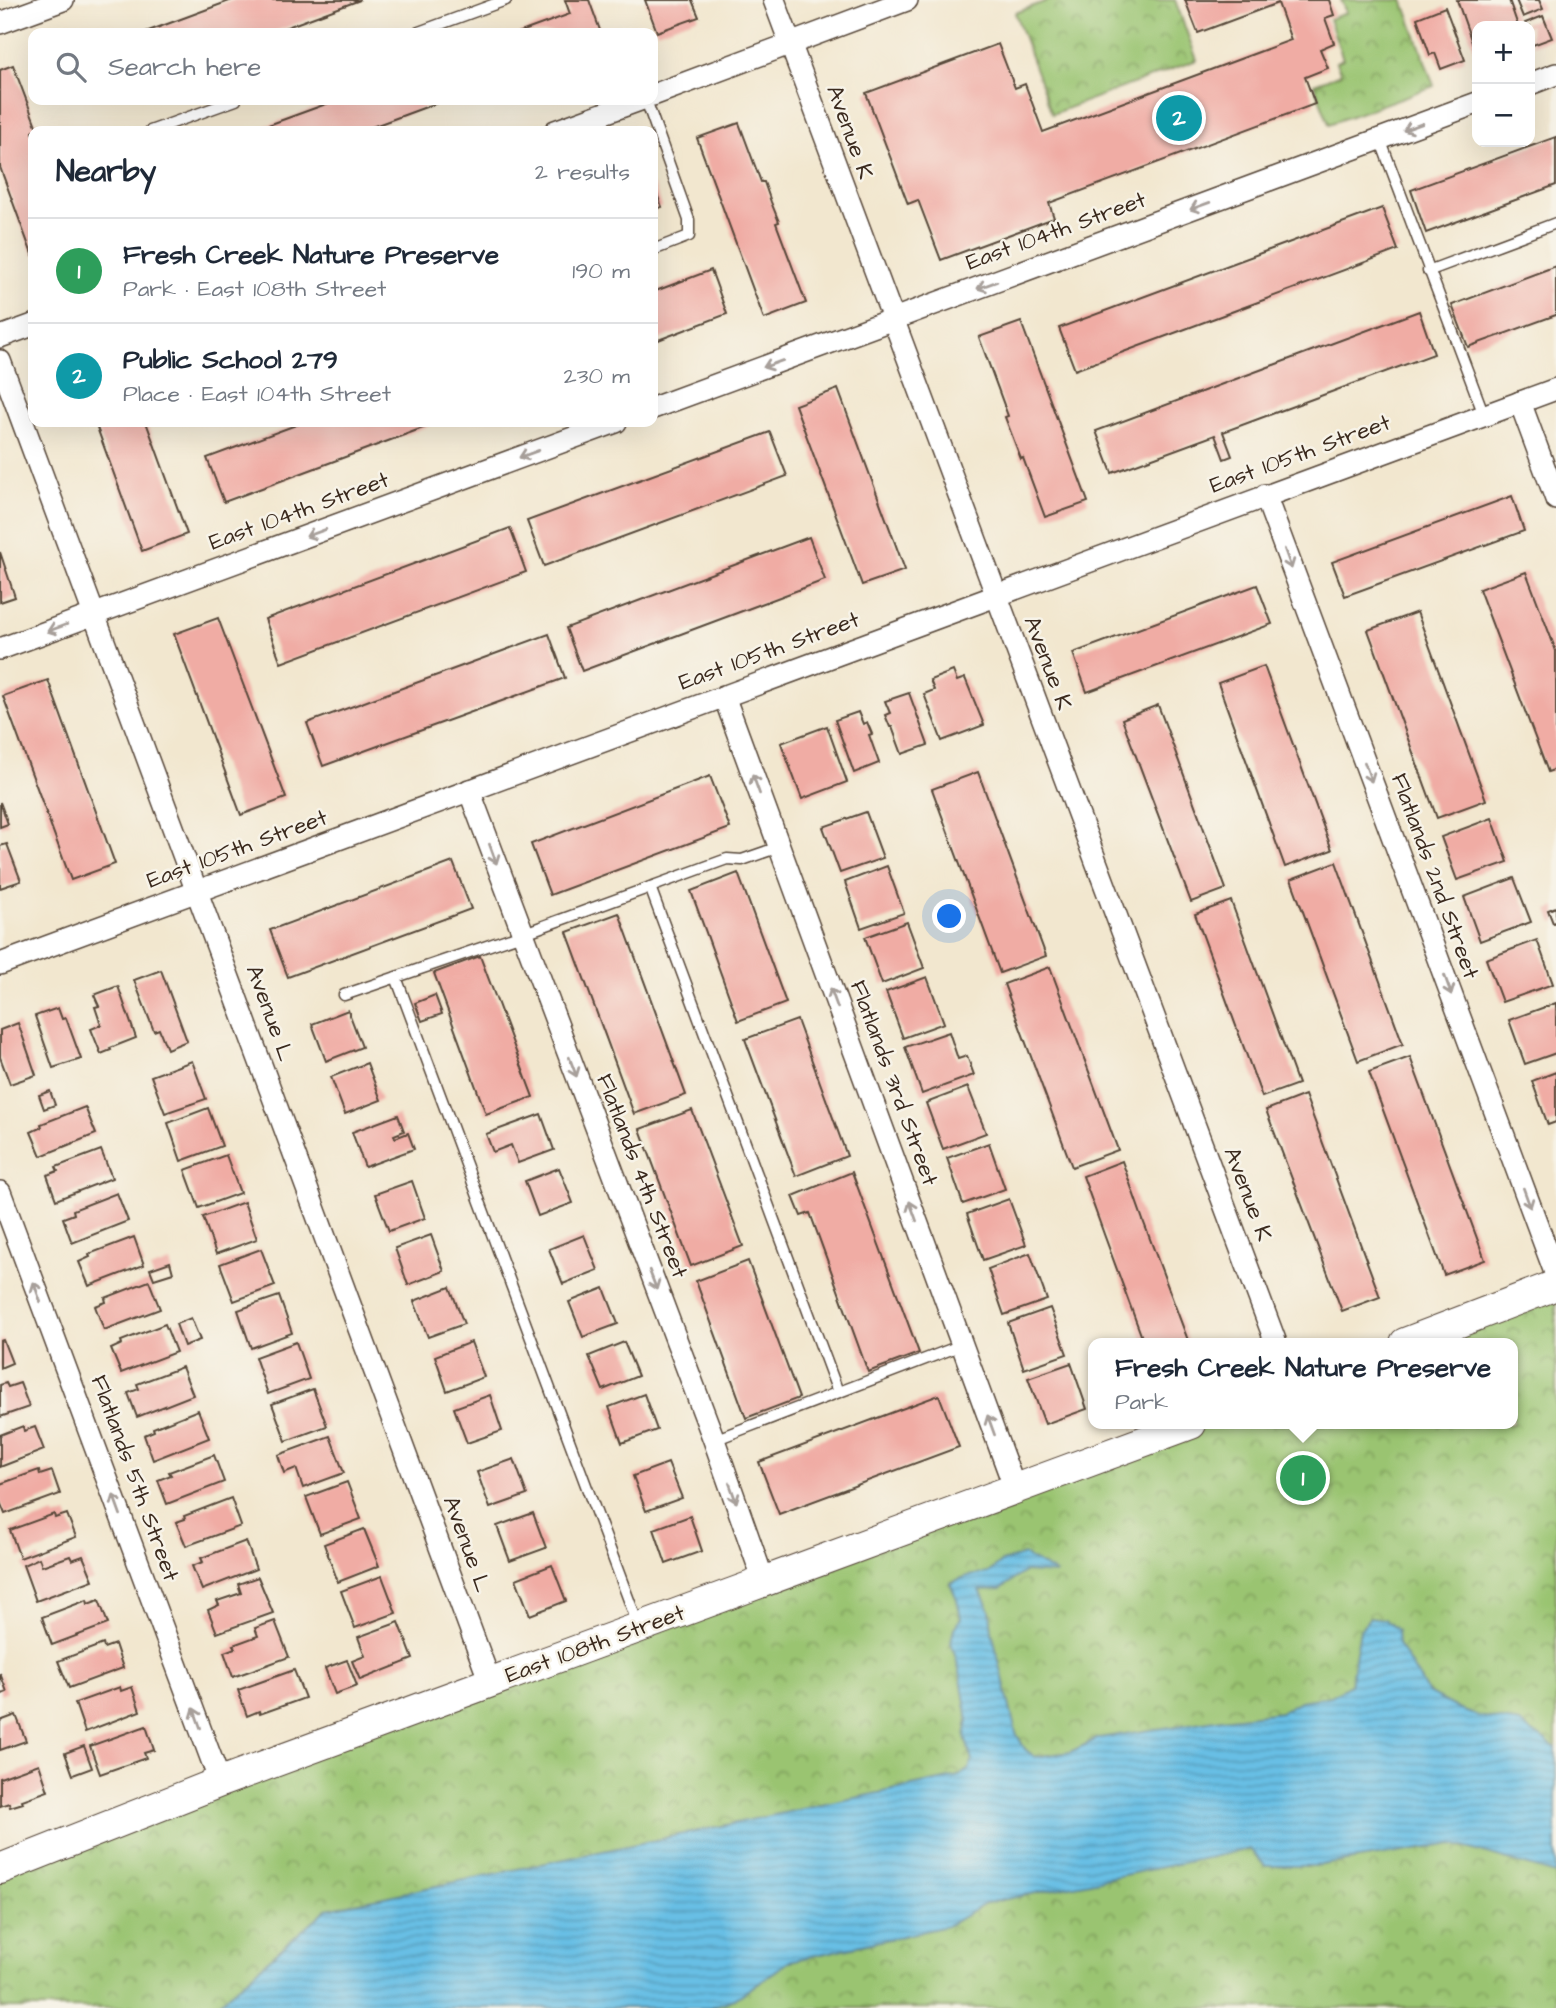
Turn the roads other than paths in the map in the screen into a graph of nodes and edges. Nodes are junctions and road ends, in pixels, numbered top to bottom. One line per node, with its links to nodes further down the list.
1 (63, 0): 5 (street)
2 (506, 0): 6 (lane)
3 (774, 0): 7 (street, Avenue K)
4 (907, 0): 7 (street)
5 (0, 23)
6 (430, 28)
7 (790, 44): 10 (street); 23 (street, Avenue K)
8 (1556, 74): 9 (street)
9 (1535, 82)
10 (658, 93)
11 (222, 105): 15 (lane)
12 (626, 105): 16 (street)
13 (648, 105): 17 (lane)
14 (1472, 105): 19 (street, East 104th Street, one-way to 19)
15 (164, 126)
16 (569, 126)
17 (655, 126)
18 (658, 133): 21 (lane)
19 (1380, 139): 22 (lane); 23 (street, East 104th Street, one-way to 23)
20 (1556, 223): 22 (lane)
21 (658, 248)
22 (1428, 271): 30 (lane)
23 (892, 320): 29 (street, East 104th Street, one-way to 29); 34 (street, Avenue K)
24 (28, 327): 25 (street)
25 (0, 337)
26 (0, 361): 35 (street, Avenue L)
27 (1556, 388): 28 (street, East 105th Street)
28 (1520, 402): 30 (street, East 105th Street); 33 (street)
29 (658, 406)
30 (1484, 415): 32 (street, East 105th Street)
31 (603, 427): 35 (street, East 104th Street, one-way to 35)
32 (1265, 495): 34 (street, East 105th Street); 47 (street, Flatlands 2nd Street, one-way to 47)
33 (1556, 499)
34 (995, 596): 37 (street, East 105th Street); 49 (street, Avenue K)
35 (94, 614): 36 (street, East 104th Street, one-way to 36); 41 (street, Avenue L)
36 (0, 649)
37 (723, 696): 38 (street, East 105th Street); 39 (street, Flatlands 3rd Street, one-way to 37)
38 (469, 790): 41 (street, East 105th Street); 42 (street, Flatlands 4th Street, one-way to 42)
39 (779, 847): 40 (lane); 51 (street, Flatlands 3rd Street, one-way to 39)
40 (650, 887): 42 (lane); 52 (lane)
41 (197, 892): 43 (street, East 105th Street); 58 (street, Avenue L)
42 (523, 934): 44 (lane); 54 (street, Flatlands 4th Street, one-way to 54)
43 (0, 964)
44 (396, 977): 45 (lane); 57 (lane)
45 (344, 995)
46 (0, 1192): 59 (street, Flatlands 5th Street, one-way to 46)
47 (1556, 1275)
48 (1556, 1286): 50 (street)
49 (1274, 1338)
50 (1418, 1338)
51 (962, 1345): 52 (lane); 55 (street, Flatlands 3rd Street, one-way to 51)
52 (838, 1392): 54 (lane)
53 (1177, 1429): 55 (street, East 108th Street)
54 (714, 1440): 56 (street, Flatlands 4th Street, one-way to 56)
55 (1015, 1489): 56 (street, East 108th Street)
56 (764, 1582): 57 (street, East 108th Street)
57 (639, 1628): 58 (street, East 108th Street)
58 (489, 1682): 59 (street, East 108th Street)
59 (220, 1782): 60 (street, East 108th Street)
60 (0, 1869)

